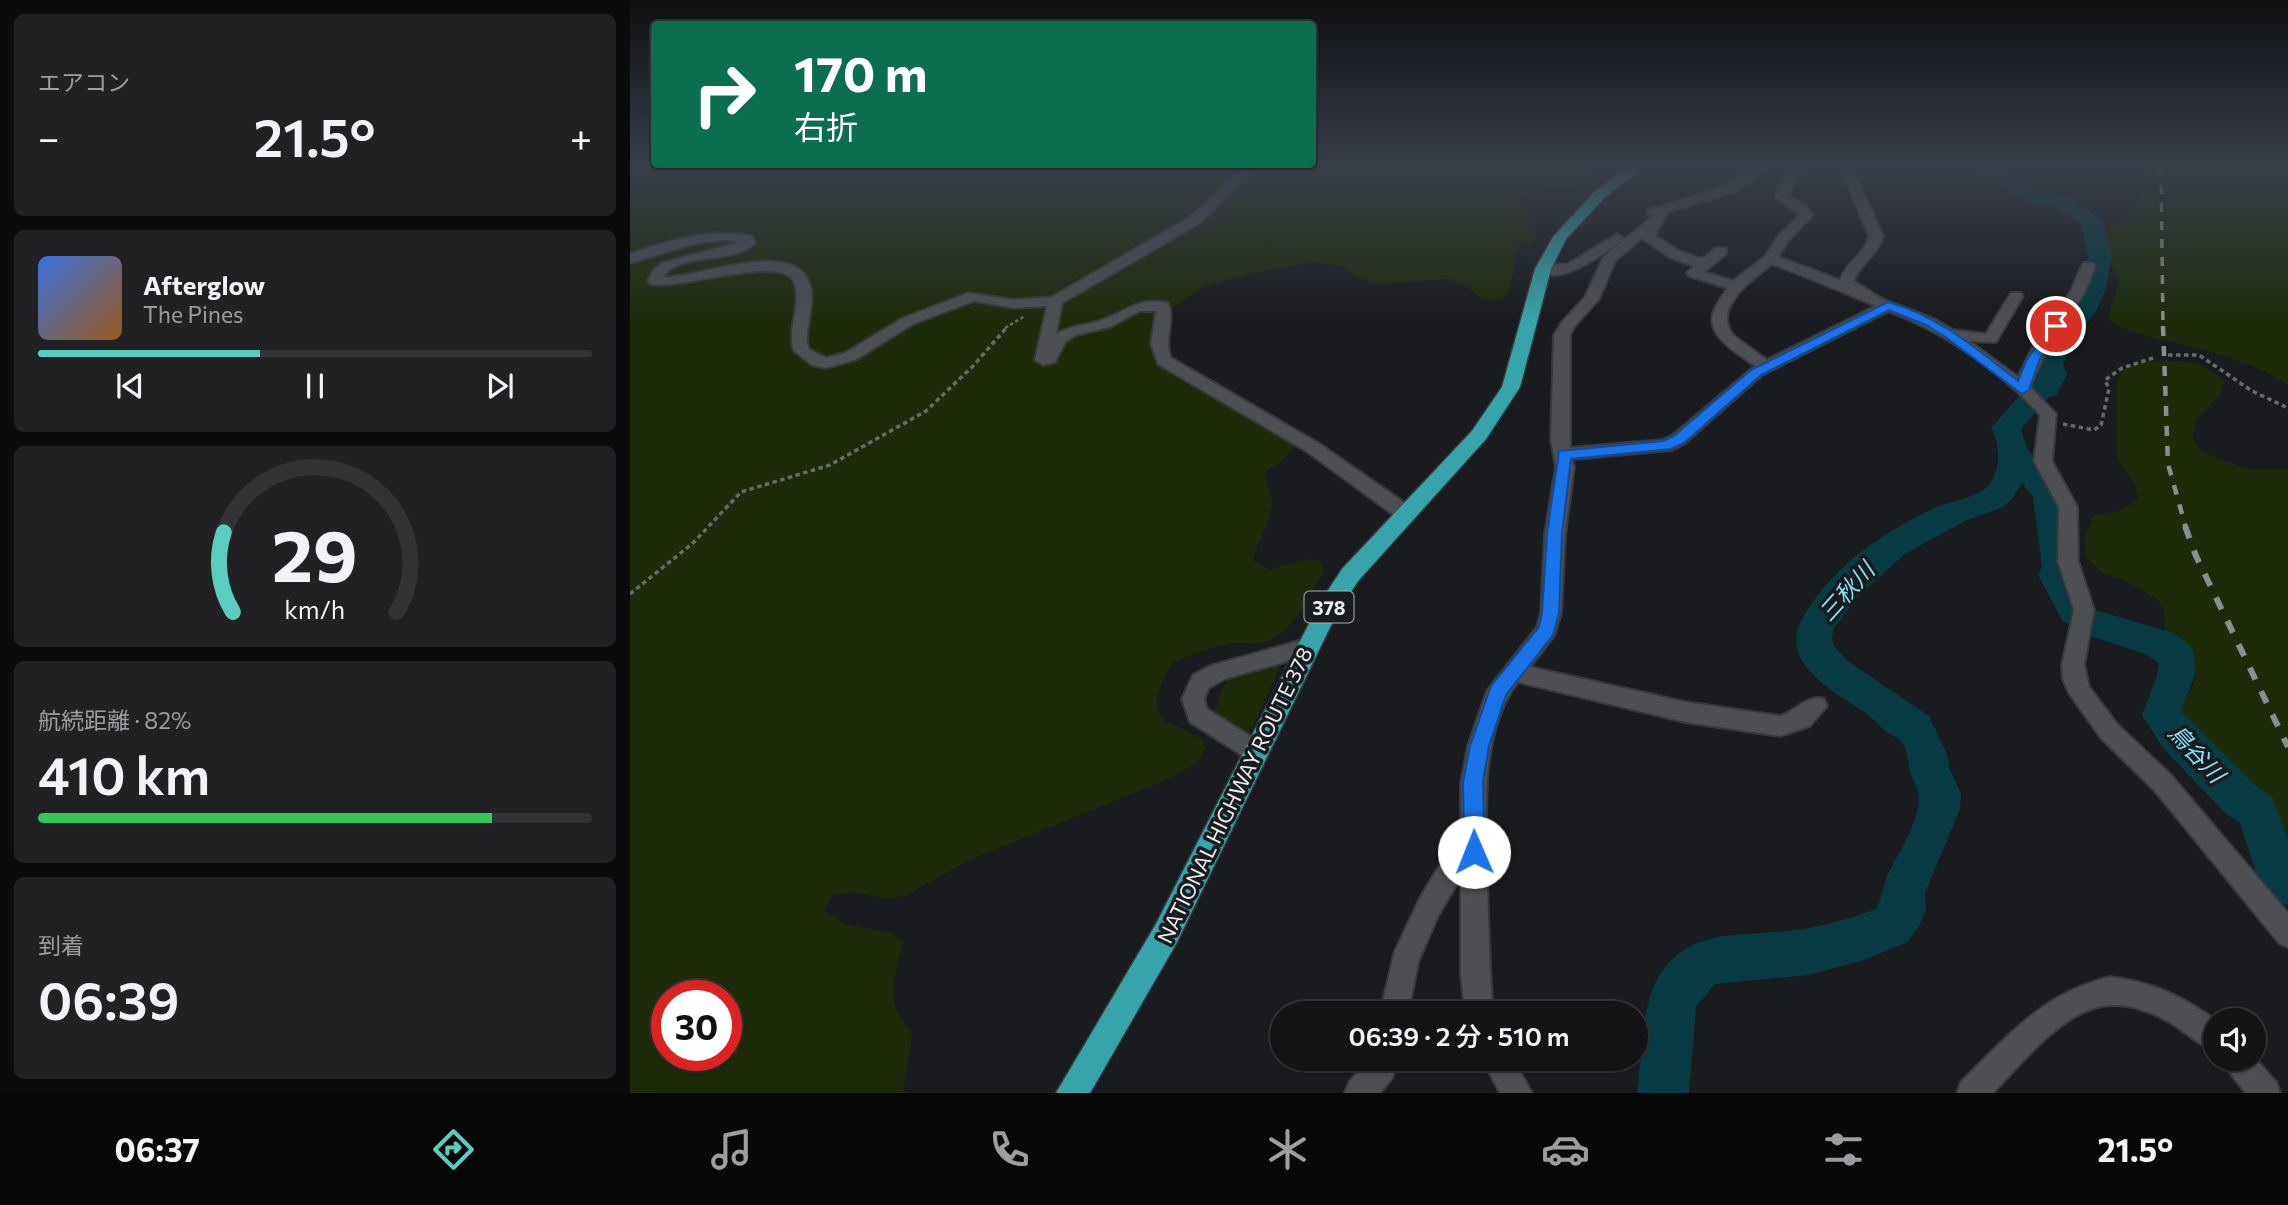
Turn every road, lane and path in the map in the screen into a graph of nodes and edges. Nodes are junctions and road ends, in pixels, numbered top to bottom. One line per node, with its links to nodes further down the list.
1 (1197, 218): 17 (street)
2 (1575, 218): 13 (highway, NATIONAL HIGHWAY ROUTE 378 / 378)
3 (1648, 218): 13 (street)
4 (1655, 218): 26 (street)
5 (1659, 218): 11 (street)
6 (1804, 218): 10 (street)
7 (1868, 218): 15 (street)
8 (1721, 251): 11 (street)
9 (630, 258): 17 (street)
10 (1770, 259): 14 (street); 15 (street)
11 (1703, 264): 14 (street)
12 (2088, 266): 23 (street)
13 (1544, 269): 27 (highway, NATIONAL HIGHWAY ROUTE 378 / 378)
14 (1735, 286): 22 (street)
15 (1869, 296): 18 (street)
16 (2016, 296): 19 (street)
17 (1055, 301): 27 (street); 28 (path)
18 (1888, 306): 19 (street); 22 (street)
19 (1949, 333): 23 (street)
20 (2168, 355): 24 (path)
21 (2156, 357): 25 (path)
22 (1766, 367): 26 (street)
23 (2025, 393): 25 (street)
24 (2288, 408)
25 (2047, 415): 34 (street)
26 (1564, 454): 30 (street)
27 (1405, 513): 29 (highway, NATIONAL HIGHWAY ROUTE 378 / 378)
28 (630, 594)
29 (1306, 648): 32 (highway, NATIONAL HIGHWAY ROUTE 378 / 378); 32 (street)
30 (1513, 672): 31 (street); 33 (street)
31 (1816, 706)
32 (1256, 752): 41 (highway, NATIONAL HIGHWAY ROUTE 378 / 378)
33 (1474, 833): 35 (street); 36 (street)
34 (2288, 934)
35 (1397, 1001)
36 (1478, 1001)
37 (2203, 1028): 44 (street)
38 (1379, 1071): 42 (street)
39 (1503, 1071): 43 (street)
40 (2247, 1071): 45 (street)
41 (1072, 1093)
42 (1360, 1093)
43 (1517, 1093)
44 (1972, 1093)
45 (2264, 1093)

